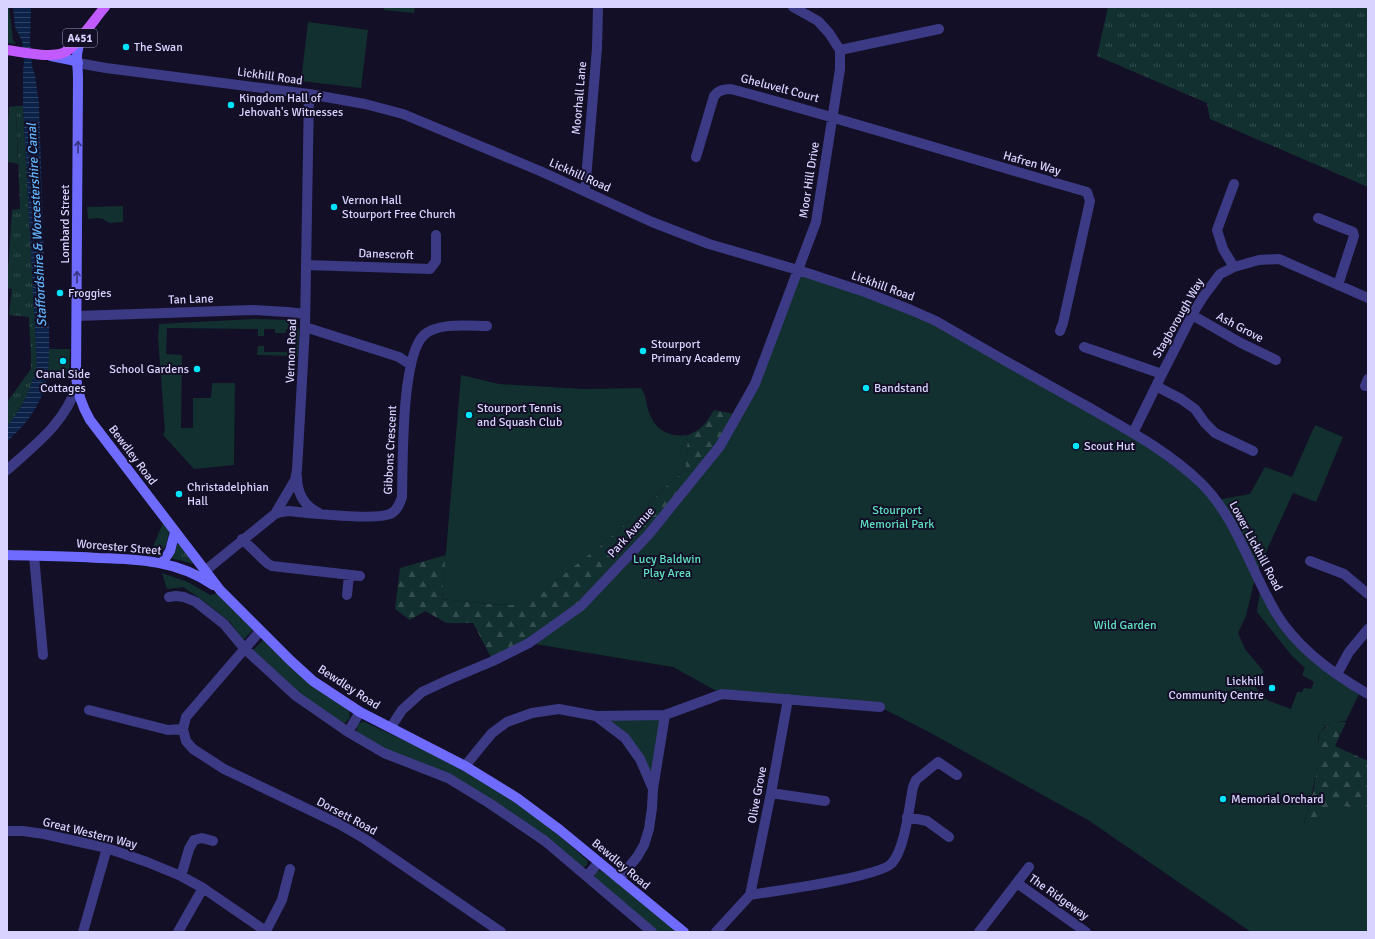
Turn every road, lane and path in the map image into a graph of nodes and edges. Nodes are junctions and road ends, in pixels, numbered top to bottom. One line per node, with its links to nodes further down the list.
1 (105, 7): 5 (main road, A451)
2 (598, 7): 14 (street, Moorhall Lane)
3 (793, 7): 7 (street)
4 (939, 28): 7 (street)
5 (84, 33): 8 (main road, A451); 9 (main road, Lombard Street)
6 (10, 50): 8 (main road)
7 (840, 50): 11 (street, Moor Hill Drive)
8 (41, 54): 9 (main road)
9 (78, 63): 10 (street, Lickhill Road); 23 (main road, Lombard Street, one-way to 9)
10 (310, 94): 14 (street, Lickhill Road); 17 (street, Vernon Road)
11 (832, 116): 12 (street, Gheluvelt Court); 19 (street, Moor Hill Drive); 27 (street, Hafren Way)
12 (696, 158)
13 (1234, 184): 18 (street)
14 (585, 191): 19 (street, Lickhill Road)
15 (1318, 218): 20 (street)
16 (436, 235): 17 (street, Danescroft)
17 (306, 265): 22 (street, Vernon Road)
18 (1234, 267): 20 (street, Stagborough Way); 24 (street, Stagborough Way)
19 (798, 270): 33 (street, Lickhill Road); 67 (street, Park Avenue)
20 (1338, 285): 21 (street, Stagborough Way)
21 (1368, 298)
22 (305, 314): 23 (street, Tan Lane); 26 (street, Vernon Road)
23 (77, 316): 32 (main road, Lombard Street)
24 (1192, 316): 29 (street, Ash Grove); 31 (street, Stagborough Way)
25 (487, 326): 30 (street)
26 (306, 327): 30 (street); 38 (street, Vernon Road)
27 (1060, 331)
28 (1084, 347): 31 (street)
29 (1276, 360)
30 (411, 365): 40 (street, Gibbons Crescent)
31 (1162, 374): 34 (street, Stagborough Way)
32 (77, 385): 37 (street); 41 (main road, Bewdley Road)
33 (1049, 385): 35 (street, Lower Lickhill Road)
34 (1156, 386): 35 (street, Stagborough Way); 36 (street)
35 (1133, 433): 59 (street, Lower Lickhill Road)
36 (1253, 451)
37 (7, 470)
38 (298, 470): 39 (street, Vernon Road); 40 (street)
39 (275, 514): 40 (street, Gibbons Crescent); 42 (street, Vernon Road)
40 (323, 514)
41 (175, 532): 47 (main road); 48 (main road, Bewdley Road)
42 (242, 539): 48 (street, Vernon Road); 49 (street)
43 (7, 554): 44 (main road, Worcester Street)
44 (34, 556): 45 (main road, Worcester Street); 47 (main road, Worcester Street); 58 (street)
45 (7, 560)
46 (1310, 560): 52 (street)
47 (162, 563): 51 (main road, Worcester Street)
48 (206, 570): 51 (main road, Bewdley Road)
49 (349, 575): 50 (street); 53 (street)
50 (360, 576)
51 (220, 590): 56 (main road, Bewdley Road)
52 (1368, 594)
53 (346, 595)
54 (169, 597): 57 (street)
55 (1368, 629): 59 (street)
56 (260, 631): 57 (street); 64 (main road, Bewdley Road)
57 (244, 648): 68 (street); 69 (street)
58 (43, 655)
59 (1337, 674): 60 (street, Lower Lickhill Road)
60 (1368, 694)
61 (788, 699): 62 (street); 65 (street); 73 (street, Olive Grove)
62 (880, 707)
63 (88, 710): 68 (street)
64 (360, 712): 67 (main road, Bewdley Road); 69 (street)
65 (665, 715): 66 (street); 72 (street)
66 (596, 716): 70 (street); 72 (street)
67 (390, 727): 70 (main road, Bewdley Road)
68 (183, 729): 92 (street, Dorsett Road)
69 (348, 732): 84 (street)
70 (465, 766): 80 (main road, Bewdley Road)
71 (957, 775): 75 (street)
72 (653, 789): 85 (street)
73 (771, 793): 74 (street); 88 (street, Olive Grove)
74 (825, 801)
75 (907, 817): 77 (street); 88 (street)
76 (7, 831): 79 (street, Great Western Way)
77 (949, 838)
78 (213, 841): 83 (street)
79 (107, 848): 83 (street, Great Western Way); 89 (street)
80 (599, 862): 84 (street); 85 (main road, Bewdley Road)
81 (1029, 867): 86 (street, The Ridgeway)
82 (290, 869): 91 (street)
83 (181, 876): 87 (street, Great Western Way)
84 (587, 876): 93 (street)
85 (619, 880): 94 (main road, Bewdley Road)
86 (1017, 883): 96 (street, The Ridgeway); 97 (street, The Ridgeway)
87 (203, 888): 90 (street); 91 (street, Great Western Way)
88 (750, 895): 95 (street)
89 (83, 932)
90 (178, 932)
91 (267, 932)
92 (501, 932)
93 (652, 932)
94 (684, 932)
95 (716, 932)
96 (979, 932)
97 (1086, 932)

